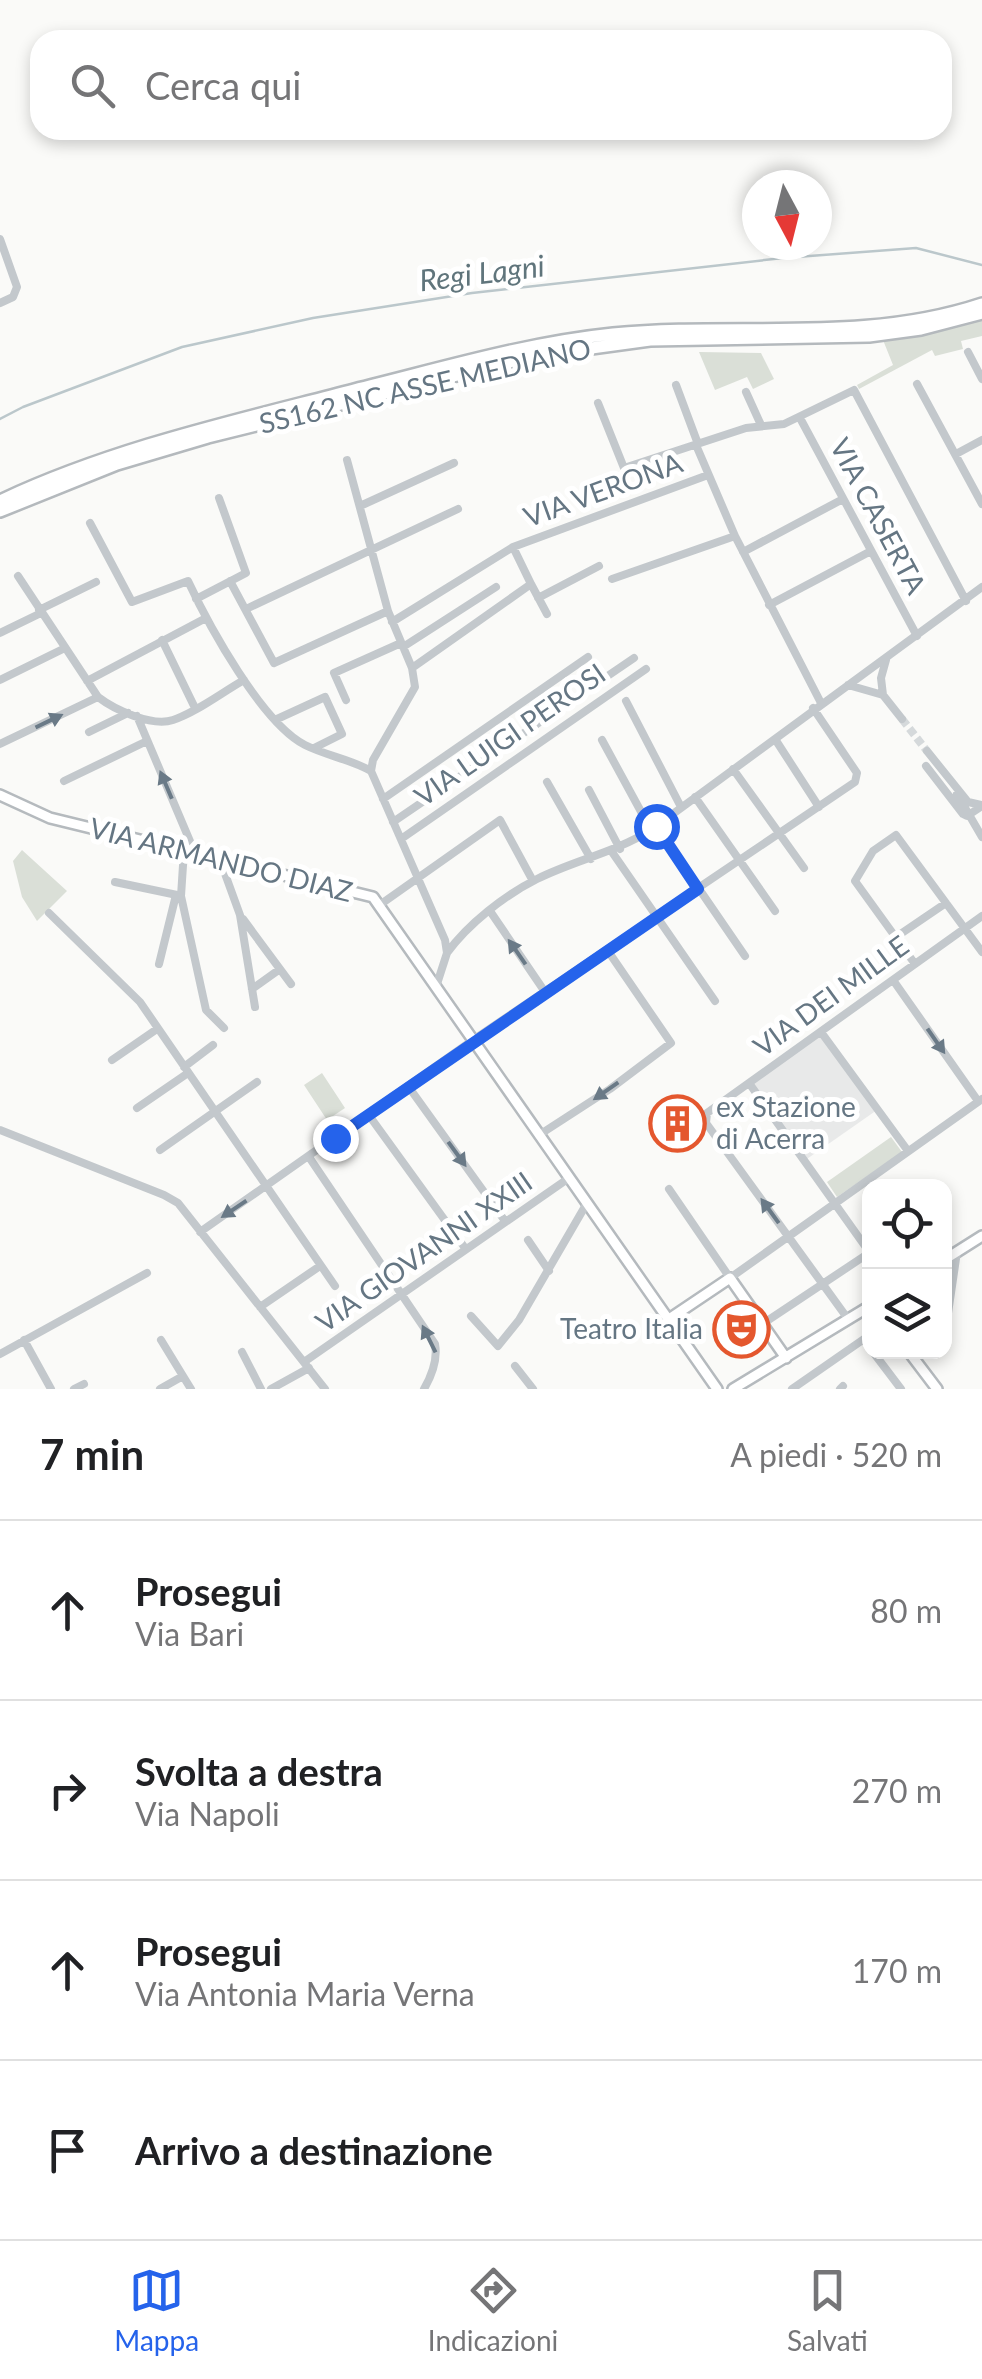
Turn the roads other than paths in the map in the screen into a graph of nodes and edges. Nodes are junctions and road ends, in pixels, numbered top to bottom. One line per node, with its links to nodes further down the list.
1 (0, 239): 2 (street)
2 (0, 303)
3 (982, 304): 19 (highway, SS162 NC ASSE MEDIANO)
4 (982, 313): 19 (highway, SS162 NC ASSE MEDIANO)
5 (968, 352): 6 (street)
6 (982, 379)
7 (918, 384): 15 (street)
8 (676, 385): 14 (street)
9 (746, 392): 12 (street)
10 (598, 403): 14 (street)
11 (800, 418): 12 (street); 22 (street, VIA CASERTA); 43 (street)
12 (761, 425): 14 (street)
13 (982, 440): 15 (street)
14 (697, 444): 18 (street)
15 (956, 454): 23 (street)
16 (348, 460): 24 (street)
17 (454, 463): 24 (street)
18 (708, 476): 28 (street); 29 (street, VIA VERONA)
19 (53, 483): 20 (highway, SS162 NC ASSE MEDIANO); 26 (highway, SS162 NC ASSE MEDIANO)
20 (0, 497)
21 (219, 498): 36 (street)
22 (843, 499): 30 (street, VIA CASERTA); 32 (street)
23 (982, 504)
24 (360, 506): 31 (street)
25 (458, 509): 31 (street)
26 (0, 514)
27 (90, 522): 42 (street)
28 (735, 536): 32 (street); 35 (street)
29 (512, 547): 38 (street, VIA VERONA); 50 (street, VIA VERONA)
30 (871, 551): 44 (street); 52 (street, VIA CASERTA)
31 (372, 552): 45 (street); 46 (street)
32 (743, 552): 44 (street)
33 (599, 566): 41 (street)
34 (18, 576): 47 (street)
35 (612, 579)
36 (230, 581): 42 (street); 45 (street)
37 (96, 582): 47 (street)
38 (531, 584): 41 (street, VIA VERONA); 59 (street)
39 (496, 587): 54 (street)
40 (982, 587): 43 (street)
41 (538, 598): 48 (street, VIA VERONA)
42 (196, 599): 49 (street)
43 (966, 601): 52 (street)
44 (769, 605): 69 (street)
45 (246, 609): 46 (street)
46 (388, 611): 50 (street)
47 (40, 612): 51 (street); 55 (street)
48 (546, 614)
49 (206, 618): 53 (street); 62 (street)
50 (392, 622): 54 (street)
51 (0, 633)
52 (917, 636): 58 (street)
53 (162, 640): 63 (street); 70 (street)
54 (402, 645): 59 (street); 67 (street)
55 (65, 648): 61 (street); 63 (street)
56 (588, 657): 90 (street)
57 (634, 658): 95 (street)
58 (888, 658): 64 (street); 65 (street)
59 (412, 668): 83 (street)
60 (646, 669): 99 (street, VIA LUIGI PEROSI)
61 (0, 680)
62 (244, 680): 70 (street); 72 (street)
63 (87, 681): 66 (street)
64 (848, 685): 65 (street); 69 (street)
65 (883, 694): 73 (street)
66 (98, 697): 71 (street); 78 (street, one-way to 66)
67 (346, 700)
68 (626, 701): 92 (street)
69 (817, 706): 75 (street); 93 (street)
70 (195, 708): 71 (street)
71 (132, 715): 74 (street); 77 (street)
72 (276, 719): 79 (street); 79 (street)
73 (902, 719)
74 (90, 732)
75 (775, 739): 82 (street); 93 (street)
76 (602, 740): 96 (street)
77 (147, 741): 84 (street); 101 (street, one-way to 77)
78 (0, 744)
79 (313, 748): 83 (street)
80 (927, 751): 85 (street)
81 (926, 766): 94 (street)
82 (733, 769): 89 (street); 97 (street)
83 (370, 772): 90 (street)
84 (64, 780)
85 (949, 780): 91 (street); 94 (street)
86 (547, 782): 102 (street)
87 (589, 790): 100 (street)
88 (0, 795): 101 (main road, VIA ARMANDO DIAZ)
89 (694, 797): 92 (street); 104 (street)
90 (383, 799): 95 (street)
91 (982, 805): 94 (street)
92 (681, 806): 96 (street)
93 (819, 806): 97 (street)
94 (967, 816): 98 (street)
95 (393, 822): 99 (street)
96 (653, 828): 100 (street); 109 (street)
97 (778, 835): 104 (street); 105 (street)
98 (982, 837)
99 (401, 839): 106 (street)
100 (616, 850): 102 (street); 118 (street)
101 (189, 852): 103 (main road, VIA ARMANDO DIAZ); 110 (street)
102 (591, 859): 107 (street)
103 (220, 860): 112 (main road, VIA ARMANDO DIAZ); 116 (street)
104 (739, 861): 109 (street); 114 (street)
105 (804, 868)
106 (416, 876): 107 (street); 112 (street); 123 (street)
107 (534, 881): 113 (street)
108 (115, 882): 110 (street)
109 (698, 889): 118 (street); 124 (street)
110 (179, 895): 125 (street); 135 (street)
111 (946, 902): 119 (street); 120 (street); 120 (street)
112 (380, 904): 130 (main road, VIA ARMANDO DIAZ)
113 (490, 911): 123 (street); 132 (street, one-way to 113)
114 (774, 912)
115 (49, 913): 136 (street)
116 (240, 915): 127 (street); 131 (street)
117 (982, 916): 119 (street, VIA DEI MILLE)
118 (657, 918): 121 (street); 133 (street)
119 (965, 928): 122 (street); 126 (street, VIA DEI MILLE)
120 (896, 938): 126 (street)
121 (608, 951): 132 (street); 150 (street, one-way to 150)
122 (982, 952)
123 (448, 953): 130 (street)
124 (745, 956)
125 (160, 964)
126 (915, 964): 128 (street, VIA DEI MILLE)
127 (280, 970): 129 (street); 131 (street)
128 (893, 980): 137 (street, VIA DEI MILLE); 145 (street, one-way to 145)
129 (291, 984)
130 (436, 987): 138 (main road, VIA ARMANDO DIAZ)
131 (252, 988): 134 (street)
132 (545, 992): 138 (street)
133 (715, 1001)
134 (255, 1007)
135 (224, 1028)
136 (157, 1029): 140 (street); 141 (street)
137 (821, 1032): 143 (street, VIA DEI MILLE); 152 (street)
138 (473, 1040): 144 (street); 150 (main road, VIA ARMANDO DIAZ)
139 (213, 1045): 141 (street)
140 (112, 1060)
141 (186, 1070): 146 (street); 147 (street)
142 (257, 1082): 147 (street)
143 (749, 1083): 158 (street); 162 (street, VIA DEI MILLE, one-way to 143)
144 (408, 1086): 148 (street); 159 (street, one-way to 159)
145 (980, 1100): 152 (street)
146 (138, 1108)
147 (216, 1111): 151 (street); 155 (street)
148 (368, 1114): 153 (street); 165 (street)
149 (0, 1128): 160 (street)
150 (540, 1136): 154 (main road, VIA ARMANDO DIAZ)
151 (160, 1150)
152 (908, 1151): 158 (street)
153 (310, 1157): 155 (street); 176 (street)
154 (570, 1178): 157 (main road, VIA ARMANDO DIAZ); 159 (street, VIA GIOVANNI XXIII)
155 (267, 1186): 160 (street, one-way to 160); 169 (street)
156 (669, 1189): 172 (street)
157 (587, 1204): 170 (street); 181 (main road, VIA ARMANDO DIAZ)
158 (836, 1204): 162 (street); 164 (street)
159 (505, 1221): 165 (street, VIA GIOVANNI XXIII)
160 (200, 1232): 177 (street)
161 (982, 1236): 166 (main road)
162 (788, 1237): 172 (street); 173 (street)
163 (528, 1240): 170 (street)
164 (862, 1243)
165 (465, 1248): 176 (street, VIA GIOVANNI XXIII)
166 (957, 1252): 167 (main road); 175 (street)
167 (952, 1255)
168 (862, 1258): 173 (street)
169 (320, 1266): 174 (street); 177 (street)
170 (549, 1271): 179 (street)
171 (147, 1273): 183 (street)
172 (730, 1278): 181 (main road); 182 (main road)
173 (822, 1284): 180 (street); 182 (street)
174 (335, 1286)
175 (952, 1290)
176 (402, 1293): 191 (street, VIA GIOVANNI XXIII); 203 (street, one-way to 176)
177 (260, 1306): 191 (street)
178 (862, 1311): 180 (main road)
179 (470, 1316)
180 (848, 1319): 188 (main road)
181 (669, 1320): 195 (main road, VIA ARMANDO DIAZ)
182 (764, 1324): 188 (main road)
183 (24, 1340): 187 (street); 196 (street)
184 (161, 1340): 193 (street)
185 (862, 1349): 207 (street)
186 (242, 1352): 200 (street)
187 (0, 1354)
188 (786, 1358): 206 (main road)
189 (879, 1359): 208 (street)
190 (914, 1359): 209 (main road)
191 (306, 1365): 201 (street, VIA GIOVANNI XXIII); 202 (street)
192 (516, 1366): 204 (street)
193 (183, 1376): 198 (street); 199 (street)
194 (84, 1384): 197 (street)
195 (714, 1385): 205 (street)
196 (50, 1389)
197 (74, 1389)
198 (160, 1389)
199 (190, 1389)
200 (261, 1389)
201 (271, 1389)
202 (325, 1389)
203 (424, 1389)
204 (533, 1389)
205 (701, 1389)
206 (733, 1389)
207 (792, 1389)
208 (900, 1389)
209 (937, 1389)

